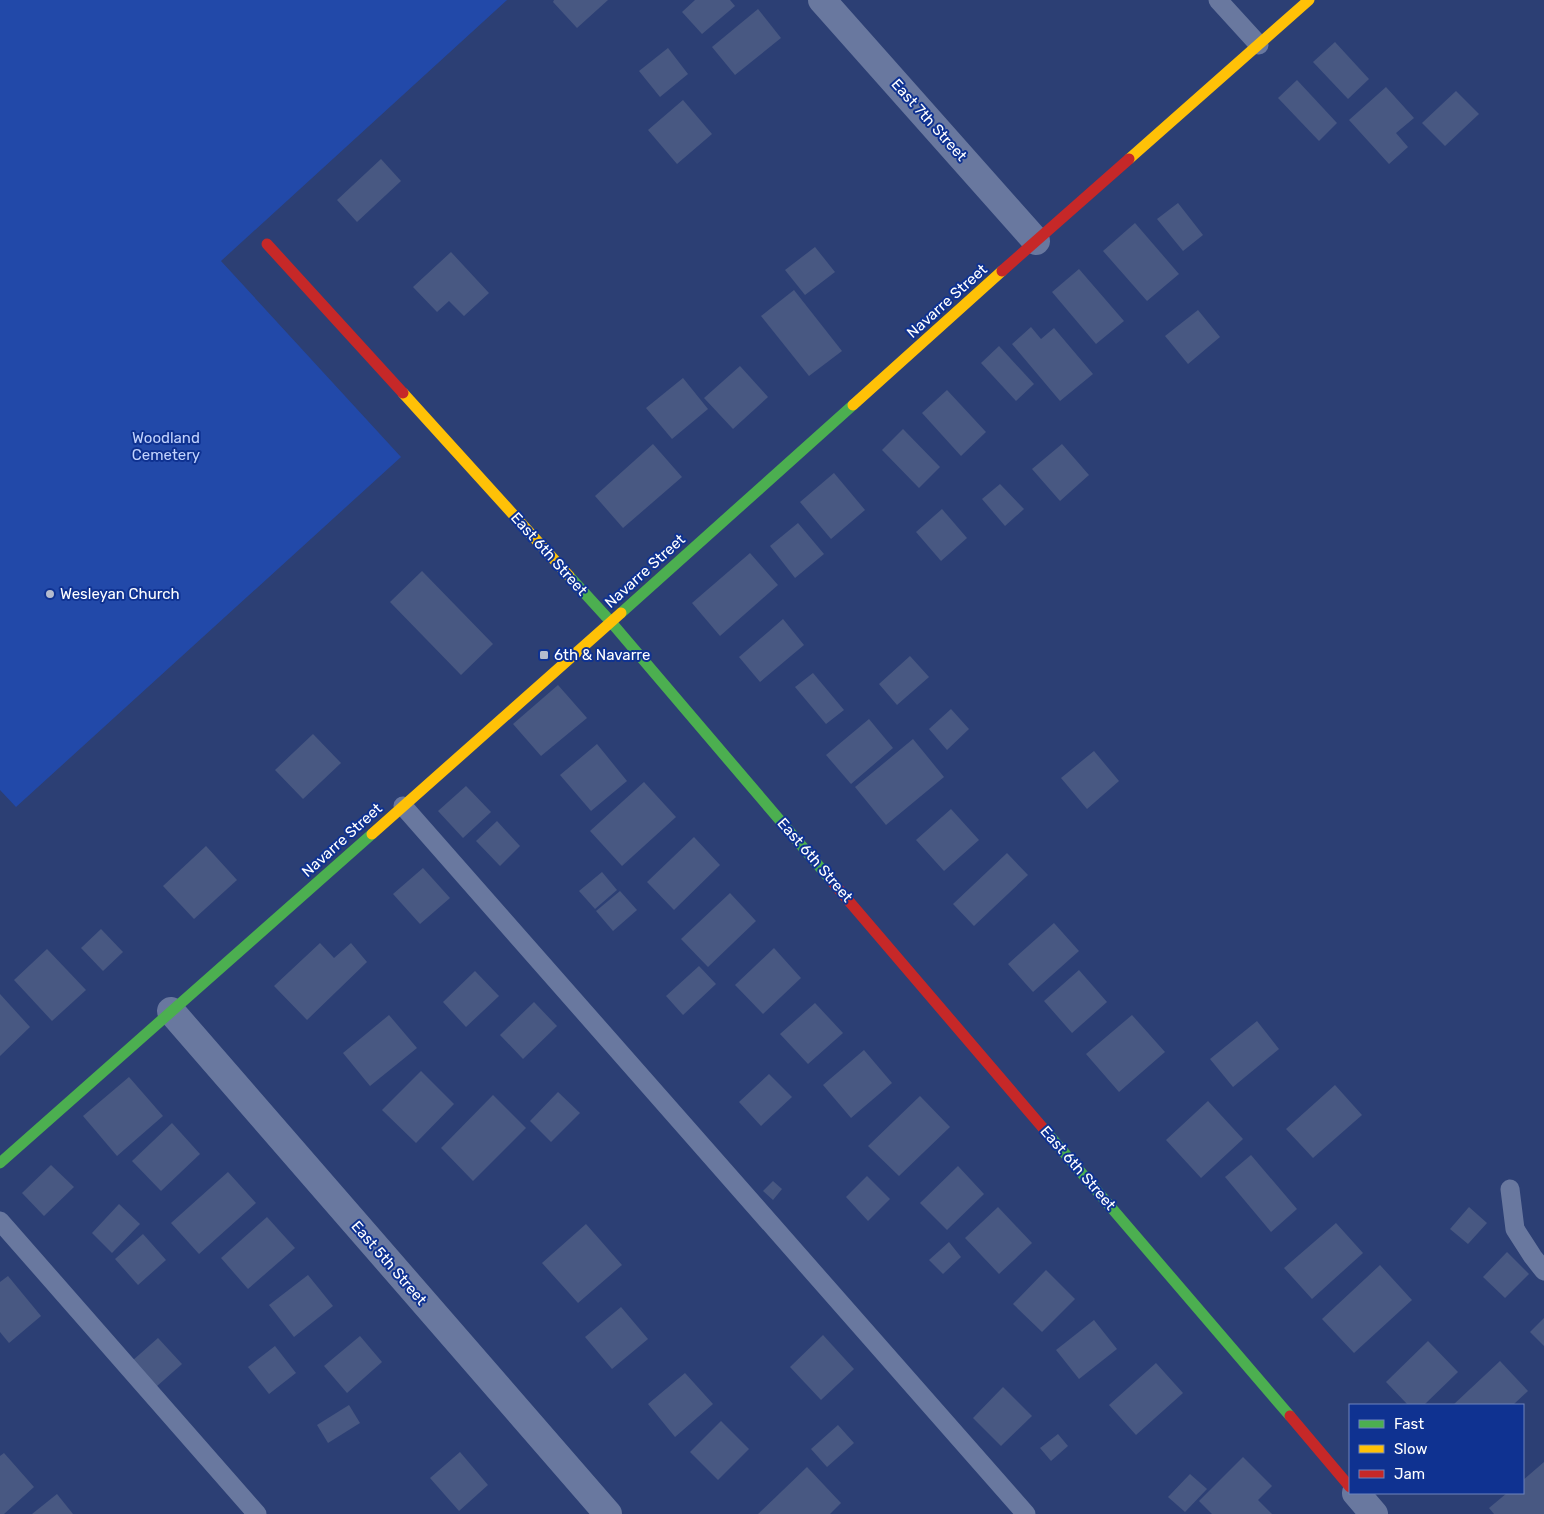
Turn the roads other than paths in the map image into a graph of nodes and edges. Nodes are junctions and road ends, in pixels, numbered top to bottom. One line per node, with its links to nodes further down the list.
1 (822, 0): 5 (street, East 7th Street)
2 (1218, 0): 4 (lane)
3 (1309, 0): 4 (street, Navarre Street)
4 (1258, 45): 5 (street, Navarre Street)
5 (1036, 241): 7 (street, Navarre Street)
6 (267, 244): 7 (street, East 6th Street)
7 (611, 622): 8 (street, Navarre Street); 14 (street, East 6th Street)
8 (402, 806): 9 (street, Navarre Street); 18 (lane)
9 (171, 1011): 10 (street, Navarre Street); 17 (street, East 5th Street)
10 (0, 1163)
11 (1510, 1189): 13 (lane)
12 (0, 1221): 16 (lane)
13 (1544, 1271)
14 (1349, 1485)
15 (1357, 1494): 19 (street)
16 (257, 1514)
17 (608, 1514)
18 (1026, 1514)
19 (1374, 1514)

